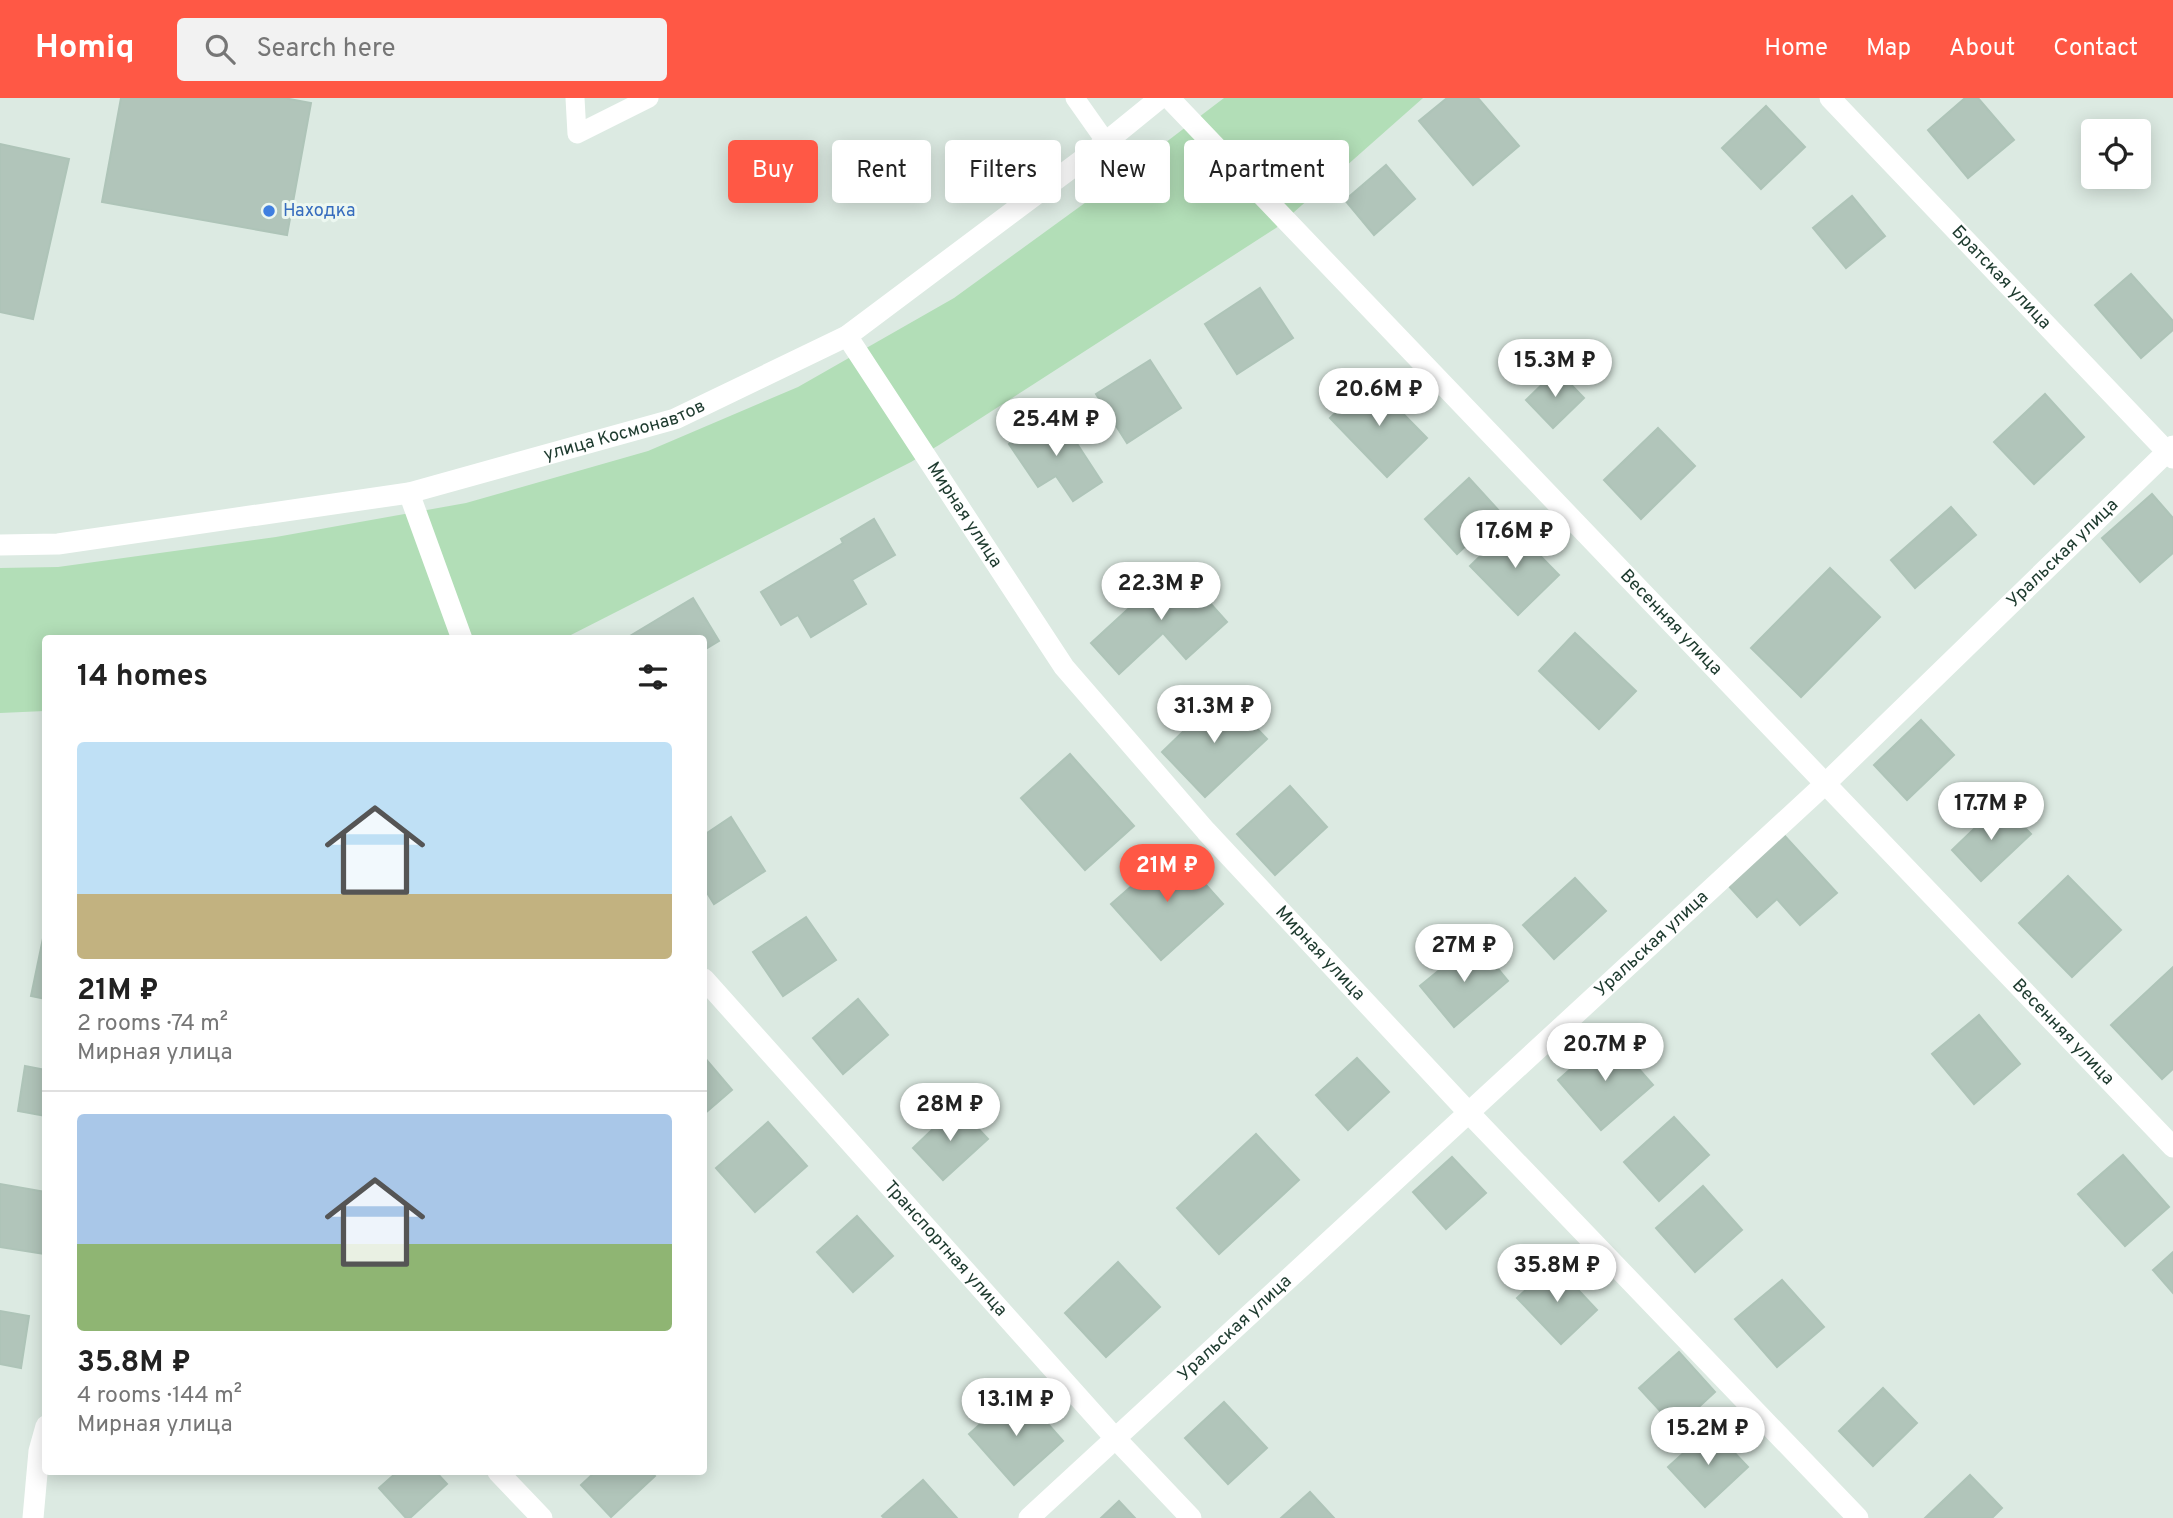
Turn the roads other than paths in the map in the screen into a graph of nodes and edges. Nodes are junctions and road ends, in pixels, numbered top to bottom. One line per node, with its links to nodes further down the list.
1 (575, 98): 2 (lane)
2 (649, 98)
3 (1075, 98): 7 (lane)
4 (1160, 98): 8 (street, улица Космонавтов)
5 (1169, 98): 15 (street, Весенняя улица)
6 (1830, 98): 11 (street, Братская улица)
7 (1105, 140)
8 (1108, 140)
9 (1075, 165): 10 (street, улица Космонавтов)
10 (847, 336): 12 (street, улица Космонавтов); 17 (street, Мирная улица)
11 (2171, 452): 15 (street, Уральская улица)
12 (409, 493): 13 (street, улица Космонавтов); 14 (street)
13 (0, 545)
14 (461, 635)
15 (1824, 785): 17 (street, Уральская улица); 18 (street, Весенняя улица)
16 (707, 982): 19 (street, Транспортная улица)
17 (1469, 1113): 19 (street, Уральская улица); 26 (street, Мирная улица)
18 (2173, 1147)
19 (1115, 1438): 24 (street, Уральская улица); 25 (street, Транспортная улица)
20 (42, 1440): 22 (street)
21 (501, 1475): 23 (street)
22 (33, 1518)
23 (542, 1518)
24 (1029, 1518)
25 (1191, 1518)
26 (1858, 1518)

